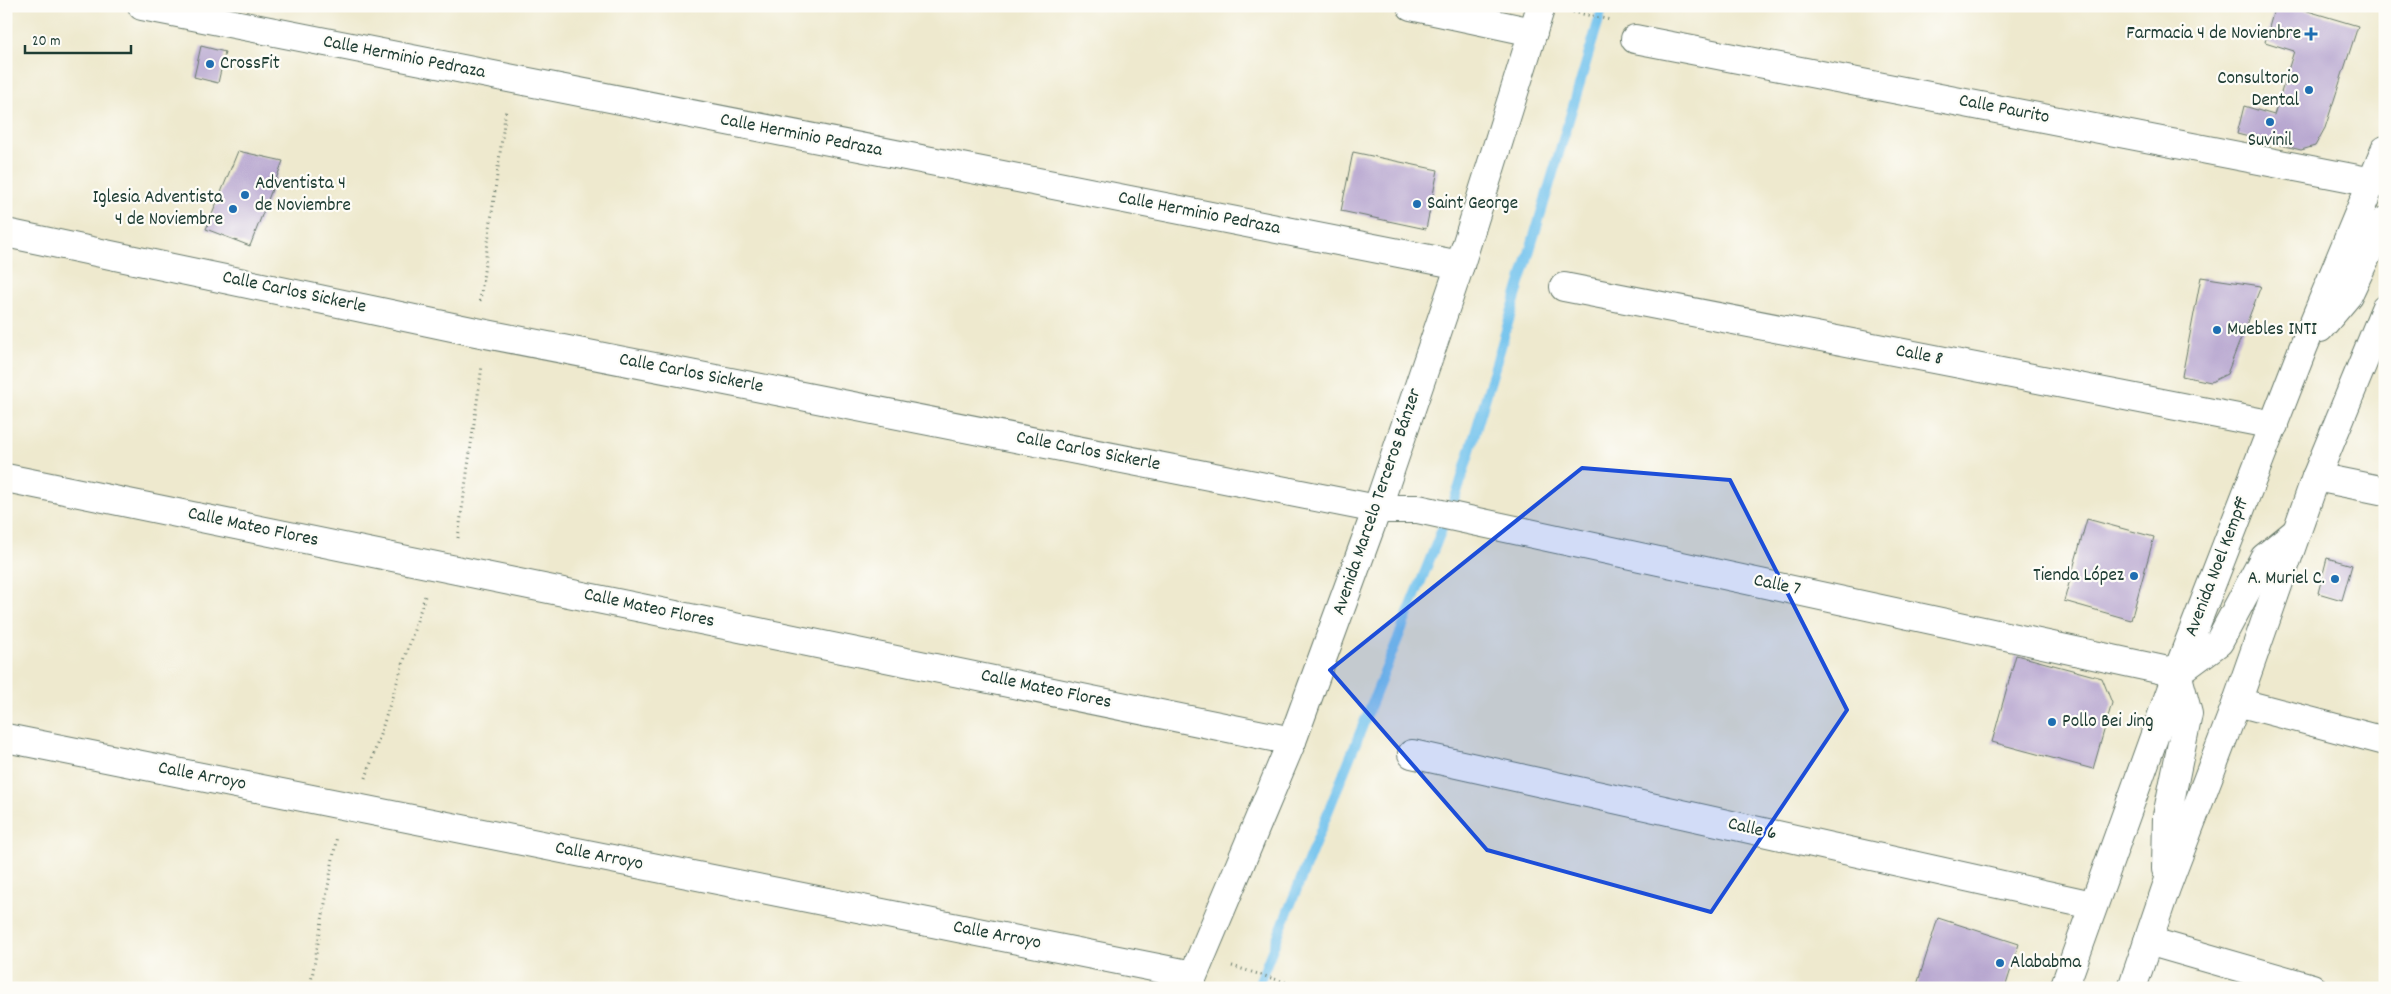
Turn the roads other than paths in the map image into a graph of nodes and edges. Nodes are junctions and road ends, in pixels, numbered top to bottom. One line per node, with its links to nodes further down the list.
1 (142, 6): 4 (street, Calle Herminio Pedraza)
2 (1411, 6): 6 (street)
3 (1541, 6): 6 (street, Avenida Marcelo Terceros Bánzer)
4 (241, 16): 11 (street, Calle Herminio Pedraza)
5 (1626, 30): 8 (street, Calle Paurito)
6 (1533, 32): 11 (street, Avenida Marcelo Terceros Bánzer)
7 (2385, 150): 8 (street, Avenida Noel Kempff)
8 (2373, 182): 14 (street, Avenida Noel Kempff)
9 (2385, 221): 14 (street)
10 (6, 233): 19 (street, Calle Carlos Sickerle)
11 (1460, 265): 19 (street, Avenida Marcelo Terceros Bánzer)
12 (1564, 287): 15 (street, Calle 8)
13 (2385, 309): 17 (street)
14 (2303, 348): 15 (street, Avenida Noel Kempff)
15 (2274, 425): 21 (street, Avenida Noel Kempff)
16 (6, 478): 24 (street, Calle Mateo Flores)
17 (2316, 478): 18 (street); 20 (street)
18 (2385, 491)
19 (1377, 509): 21 (street, Calle 7); 24 (street, Avenida Marcelo Terceros Bánzer)
20 (2296, 532): 21 (street); 22 (street)
21 (2177, 673): 27 (street); 28 (street, Avenida Noel Kempff)
22 (2237, 702): 25 (street); 27 (street)
23 (6, 738): 30 (street, Calle Arroyo)
24 (1292, 741): 30 (street, Avenida Marcelo Terceros Bánzer)
25 (2385, 741)
26 (1412, 754): 28 (street, Calle 6)
27 (2166, 888): 29 (street)
28 (2092, 905): 31 (street, Avenida Noel Kempff)
29 (2148, 941): 32 (street); 33 (street)
30 (1190, 982)
31 (2064, 988)
32 (2132, 988)
33 (2312, 988)

